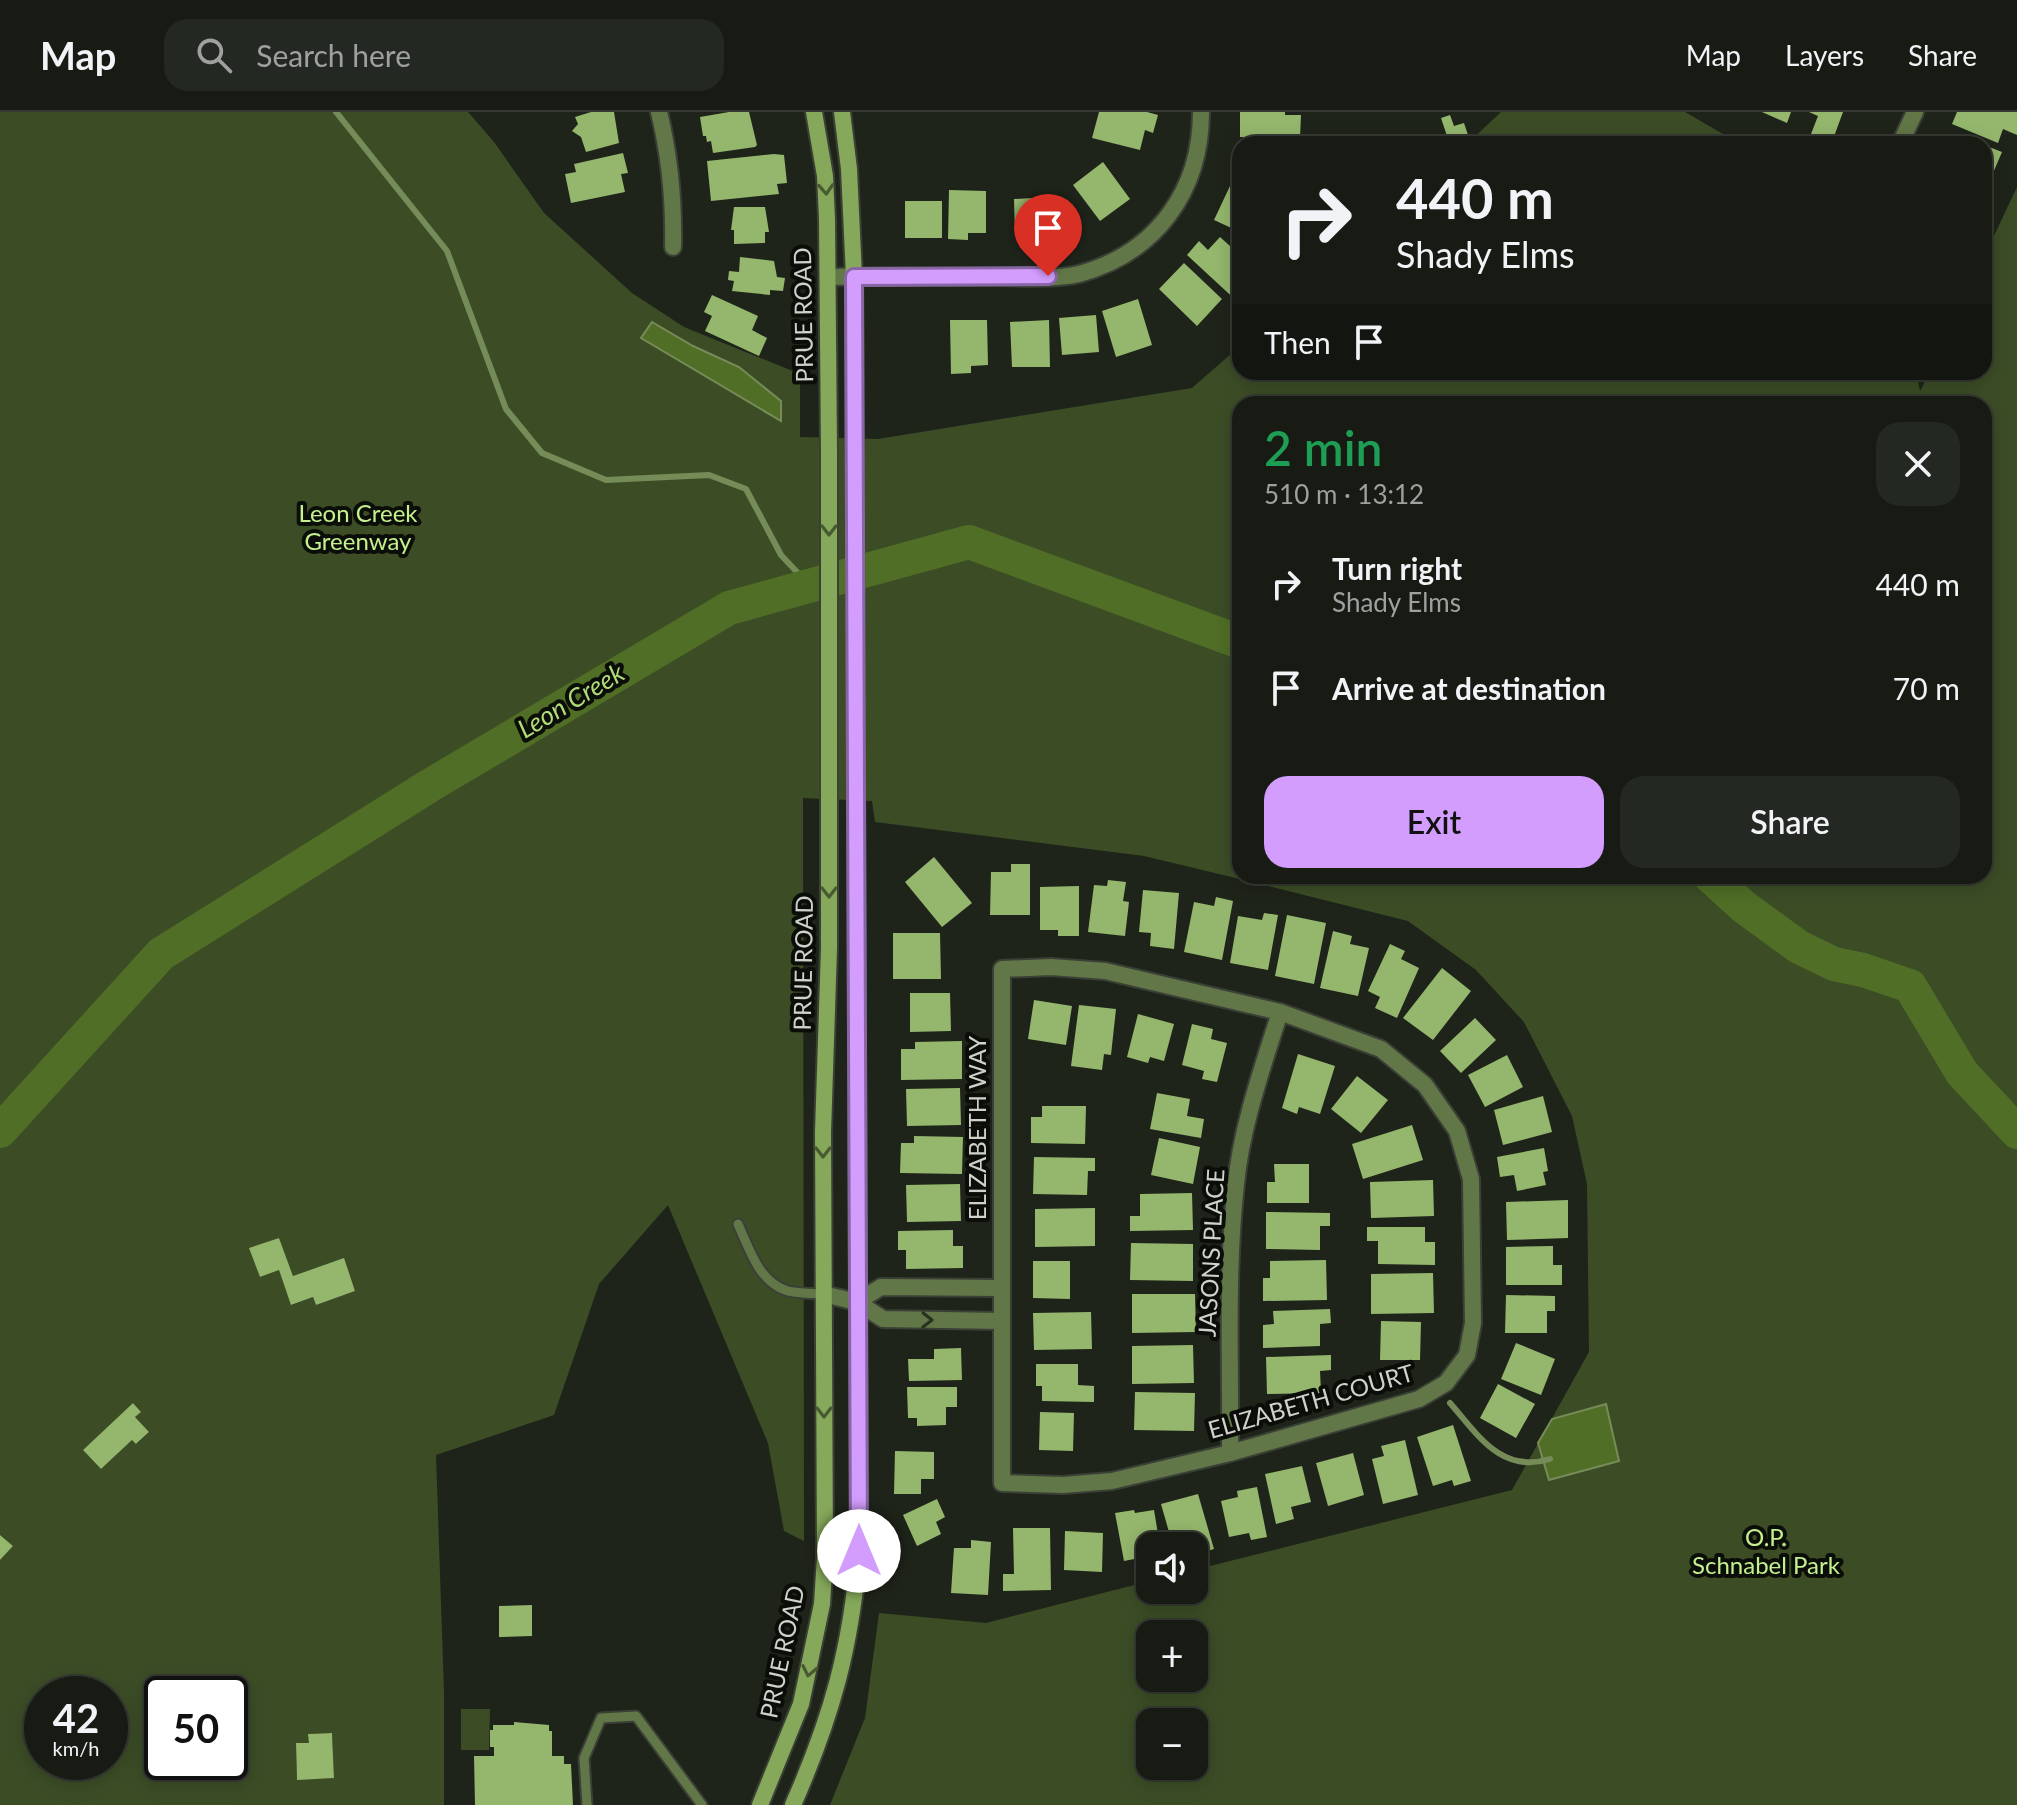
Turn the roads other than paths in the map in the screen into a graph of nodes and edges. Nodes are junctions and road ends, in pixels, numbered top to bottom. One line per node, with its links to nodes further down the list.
1 (659, 112): 7 (street)
2 (814, 112): 8 (main road, PRUE ROAD, one-way to 8)
3 (842, 112): 9 (main road, PRUE ROAD)
4 (1201, 112): 9 (street)
5 (1915, 112): 6 (street)
6 (1904, 136)
7 (673, 247)
8 (828, 277): 9 (street); 14 (main road, PRUE ROAD, one-way to 14)
9 (854, 277): 15 (main road, PRUE ROAD)
10 (1002, 969): 11 (street, ELIZABETH COURT); 13 (street, ELIZABETH WAY)
11 (1280, 1012): 17 (street, JASONS PLACE); 17 (street, ELIZABETH COURT)
12 (738, 1224): 14 (lane)
13 (1002, 1288): 15 (street); 16 (street, ELIZABETH WAY)
14 (823, 1294): 15 (street); 21 (main road, PRUE ROAD, one-way to 21)
15 (857, 1302): 16 (street, one-way to 16); 22 (main road, PRUE ROAD)
16 (1002, 1321): 18 (street, ELIZABETH WAY)
17 (1230, 1453): 18 (street, ELIZABETH COURT)
18 (1002, 1483)
19 (587, 1805): 20 (lane)
20 (702, 1805)
21 (760, 1805)
22 (793, 1805)

